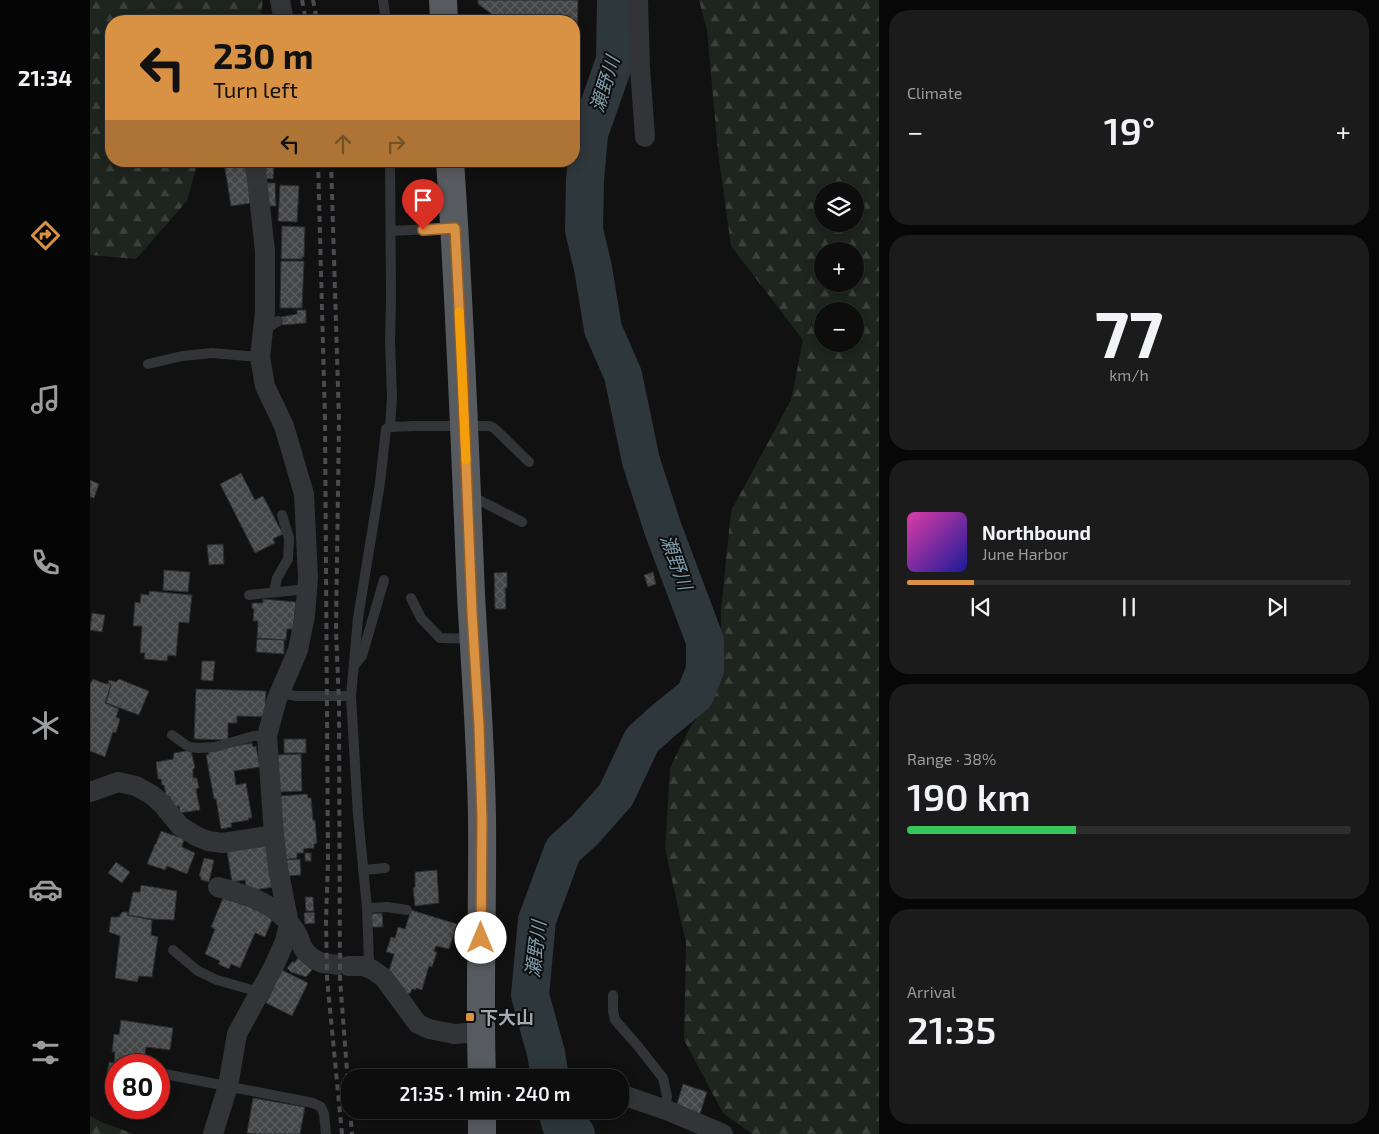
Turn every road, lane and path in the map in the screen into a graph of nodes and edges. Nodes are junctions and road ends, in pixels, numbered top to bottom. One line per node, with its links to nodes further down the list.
1 (280, 0): 5 (street)
2 (383, 0): 6 (lane)
3 (443, 0): 7 (highway)
4 (638, 0): 8 (street)
5 (283, 15)
6 (385, 15)
7 (444, 15)
8 (645, 137)
9 (256, 167): 14 (street)
10 (390, 167): 13 (lane)
11 (450, 167): 12 (highway)
12 (455, 228): 13 (lane); 16 (highway)
13 (391, 231): 17 (lane)
14 (260, 357): 15 (lane); 23 (street)
15 (148, 364)
16 (464, 426): 17 (lane); 18 (lane); 19 (highway)
17 (390, 427): 28 (lane)
18 (529, 462)
19 (467, 494): 21 (lane); 27 (highway)
20 (282, 515): 24 (lane)
21 (522, 522)
22 (384, 580): 28 (lane)
23 (307, 589): 24 (lane); 29 (street)
24 (274, 592): 25 (lane)
25 (249, 595)
26 (411, 598): 27 (lane)
27 (474, 639): 47 (highway)
28 (353, 666): 30 (lane)
29 (280, 692): 30 (lane); 32 (street)
30 (351, 696): 36 (lane)
31 (172, 735): 32 (lane)
32 (267, 736): 34 (street)
33 (90, 792): 34 (street)
34 (274, 836): 40 (street)
35 (386, 868): 36 (lane)
36 (363, 870): 38 (lane)
37 (218, 887): 40 (street)
38 (367, 908): 39 (lane); 44 (lane)
39 (407, 910)
40 (289, 924): 42 (street); 45 (street)
41 (173, 950): 45 (lane)
42 (322, 964)
43 (348, 966): 44 (street)
44 (368, 968): 47 (street)
45 (259, 992): 50 (street)
46 (613, 995): 52 (lane)
47 (480, 1032): 48 (highway)
48 (482, 1069)
49 (170, 1075): 50 (lane)
50 (228, 1086): 54 (street); 55 (lane)
51 (629, 1097): 52 (street)
52 (665, 1110): 57 (street)
53 (482, 1119): 56 (highway)
54 (213, 1134)
55 (326, 1134)
56 (482, 1134)
57 (722, 1134)

